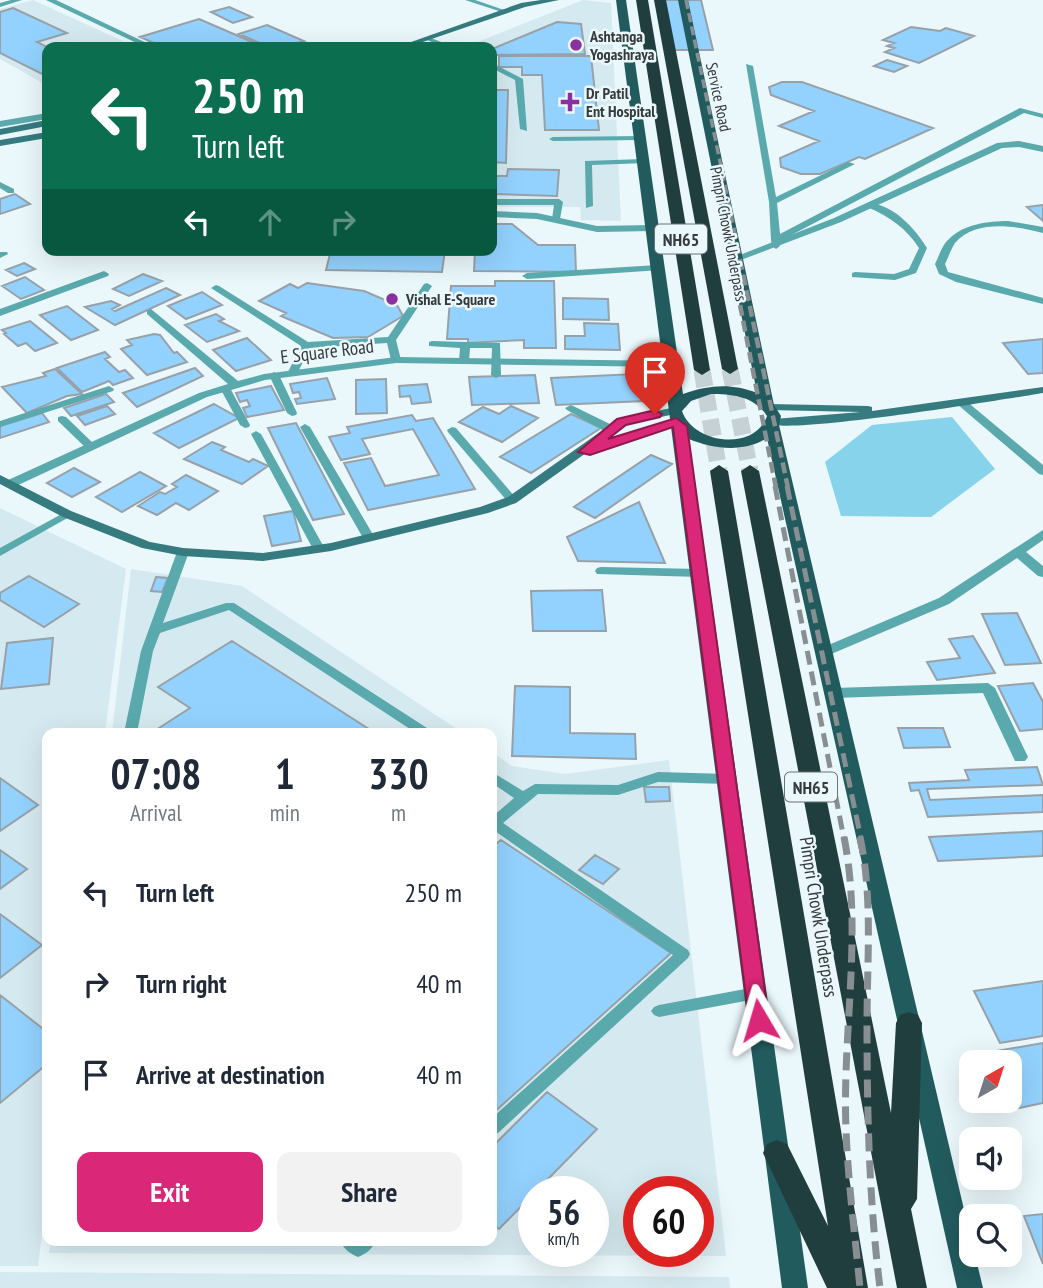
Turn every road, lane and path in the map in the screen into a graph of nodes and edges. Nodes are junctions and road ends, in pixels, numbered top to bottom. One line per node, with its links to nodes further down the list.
1 (19, 0): 10 (lane)
2 (50, 0): 13 (street)
3 (468, 0): 11 (lane)
4 (555, 0): 8 (main road)
5 (642, 0): 61 (highway, NH65)
6 (660, 0): 60 (highway, Pimpri Chowk Underpass / NH65)
7 (682, 0): 42 (main road, Service Road)
8 (526, 3): 11 (main road)
9 (618, 4): 25 (main road)
10 (0, 5)
11 (507, 12): 12 (main road)
12 (429, 39): 14 (main road); 15 (lane)
13 (140, 42)
14 (418, 42)
15 (437, 42)
16 (749, 66): 34 (lane)
17 (497, 68): 22 (lane)
18 (1043, 116): 41 (lane)
19 (42, 117): 20 (street)
20 (0, 124)
21 (42, 125): 23 (main road)
22 (524, 129)
23 (0, 131)
24 (42, 136): 27 (main road)
25 (640, 138): 26 (lane); 29 (main road)
26 (553, 139)
27 (0, 144)
28 (1043, 149): 35 (street)
29 (643, 160): 36 (lane); 39 (main road)
30 (851, 164): 34 (lane)
31 (0, 184): 32 (lane)
32 (11, 191)
33 (497, 202): 38 (lane)
34 (773, 202): 41 (lane)
35 (870, 205): 41 (street); 45 (lane)
36 (589, 206)
37 (497, 214): 38 (street)
38 (556, 219): 39 (street)
39 (652, 228): 43 (main road)
40 (1043, 230): 49 (street)
41 (776, 243): 42 (street)
42 (737, 258): 71 (main road, Service Road)
43 (658, 268): 46 (lane); 59 (main road)
44 (104, 274): 51 (street)
45 (855, 275)
46 (527, 276)
47 (427, 286): 52 (lane)
48 (216, 288): 54 (lane)
49 (1043, 301)
50 (151, 312): 65 (street)
51 (0, 313)
52 (391, 340): 54 (lane); 56 (lane)
53 (432, 344): 55 (lane)
54 (306, 345): 62 (lane)
55 (465, 345): 57 (lane); 58 (lane)
56 (396, 360): 57 (street, E Square Road); 62 (street, E Square Road)
57 (464, 361): 58 (street, E Square Road)
58 (496, 362): 59 (street, E Square Road); 64 (lane)
59 (671, 364): 72 (main road)
60 (730, 369)
61 (702, 370)
62 (293, 372): 63 (street, E Square Road)
63 (274, 375): 65 (street, E Square Road); 70 (lane)
64 (496, 375)
65 (230, 386): 75 (lane); 80 (street, E Square Road)
66 (109, 389): 74 (lane)
67 (1043, 390): 68 (main road)
68 (961, 402): 71 (main road); 84 (street)
69 (571, 408): 77 (street)
70 (292, 413)
71 (771, 415): 72 (main road); 72 (main road); 98 (main road, Service Road)
72 (677, 416): 77 (main road); 81 (main road); 96 (main road)
73 (62, 419): 80 (lane)
74 (0, 424)
75 (245, 425)
76 (304, 427): 89 (lane)
77 (610, 429): 81 (main road)
78 (452, 430): 86 (lane)
79 (256, 434): 90 (lane)
80 (91, 447): 85 (street, E Square Road)
81 (585, 452): 86 (main road)
82 (719, 471): 116 (highway, Pimpri Chowk Underpass / NH65)
83 (750, 471): 113 (highway, Pimpri Chowk Underpass / NH65)
84 (1043, 471)
85 (5, 482): 87 (main road)
86 (512, 500): 89 (main road)
87 (67, 514): 91 (main road); 93 (lane)
88 (1043, 534): 92 (street)
89 (369, 538): 90 (main road)
90 (319, 549): 91 (main road)
91 (183, 552): 97 (lane)
92 (1018, 552): 95 (street); 98 (street)
93 (0, 553)
94 (601, 572): 96 (lane)
95 (1043, 572)
96 (700, 573): 103 (main road)
97 (155, 630): 100 (lane); 101 (lane)
98 (824, 652): 99 (main road, Service Road)
99 (834, 693): 102 (street); 110 (main road, Service Road)
100 (131, 728)
101 (417, 728)
102 (1020, 757)
103 (727, 779): 105 (lane); 108 (main road)
104 (497, 780): 105 (lane)
105 (524, 798): 106 (lane)
106 (497, 819)
107 (497, 826): 111 (lane)
108 (756, 993): 109 (lane); 112 (main road)
109 (659, 1012)
110 (909, 1023): 113 (highway); 118 (main road, Service Road)
111 (497, 1123)
112 (777, 1153): 114 (main road); 115 (highway)
113 (901, 1229): 117 (highway, NH65)
114 (795, 1288)
115 (843, 1288)
116 (853, 1288)
117 (912, 1288)
118 (970, 1288)

